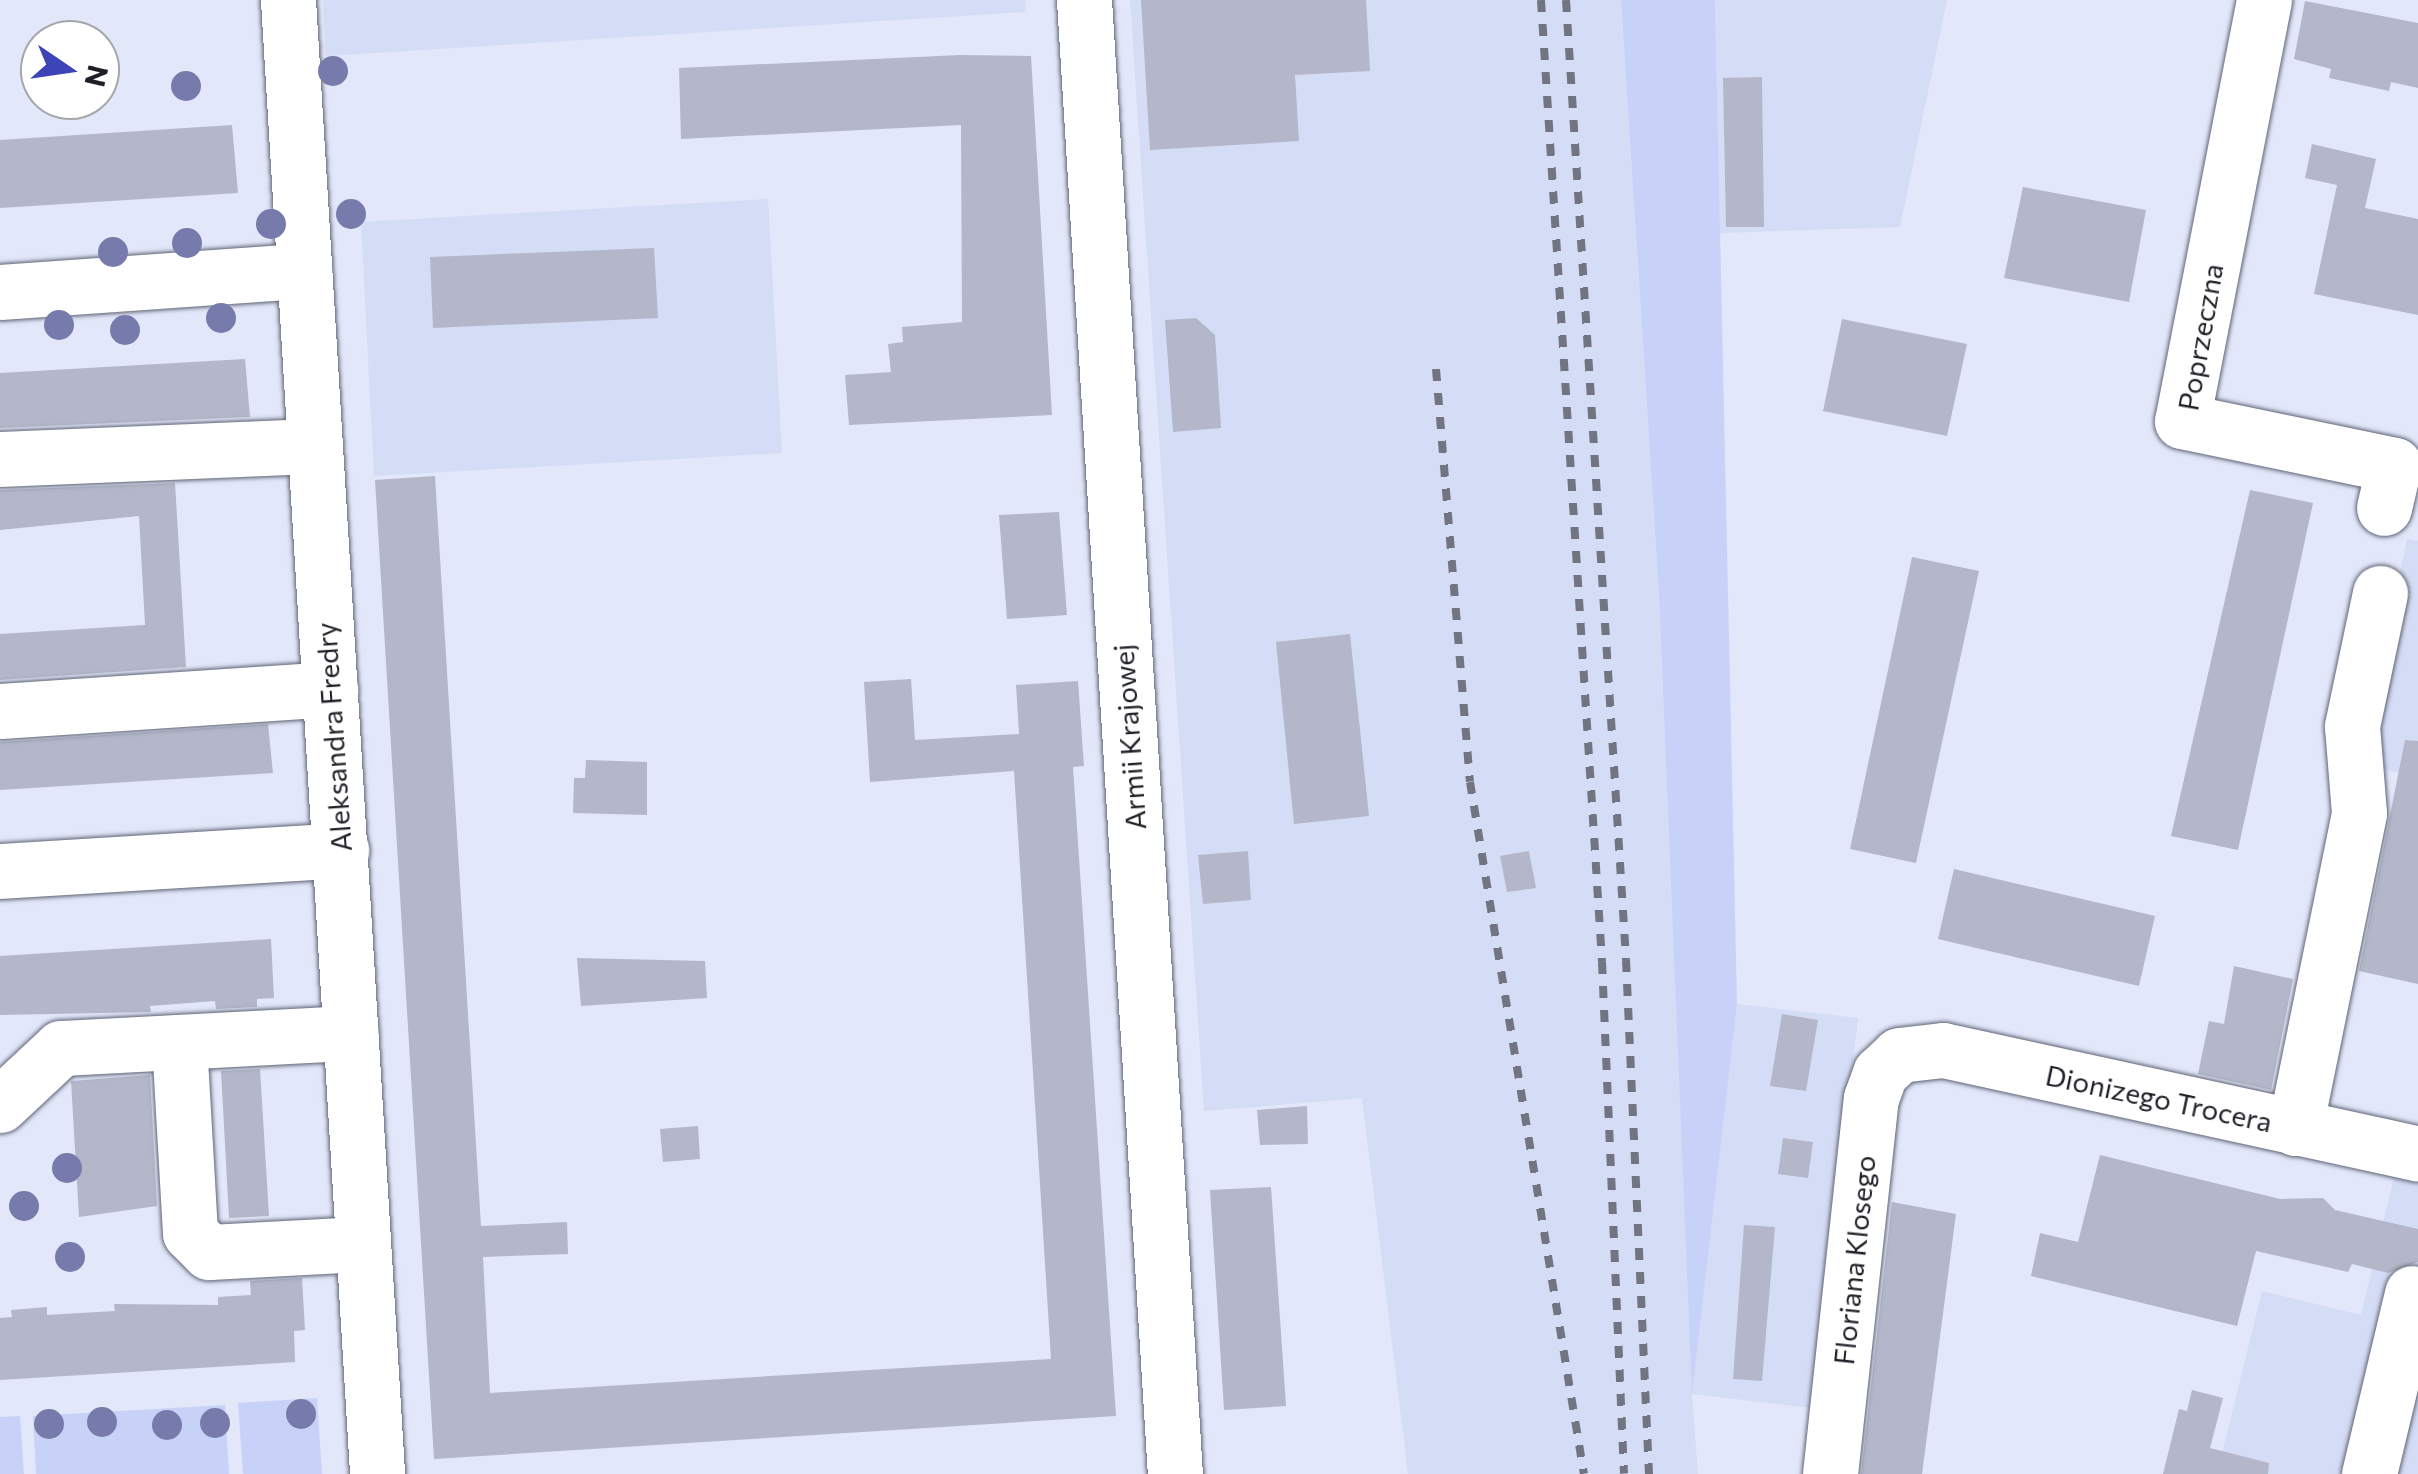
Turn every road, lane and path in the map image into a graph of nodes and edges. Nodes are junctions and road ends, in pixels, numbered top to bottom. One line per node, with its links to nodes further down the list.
1 (288, 0): 4 (street, Aleksandra Fredry)
2 (1084, 0): 24 (street, Armii Krajowej)
3 (2264, 0): 8 (street, Poprzeczna)
4 (304, 270): 5 (street); 6 (street, Aleksandra Fredry)
5 (0, 292)
6 (315, 446): 7 (street); 10 (street, Aleksandra Fredry)
7 (0, 459)
8 (2384, 508)
9 (2380, 592): 18 (street)
10 (330, 690): 11 (street); 12 (street, Aleksandra Fredry)
11 (0, 711)
12 (341, 850): 13 (street); 14 (street, Aleksandra Fredry)
13 (0, 871)
14 (351, 1032): 15 (street); 20 (street, Aleksandra Fredry)
15 (179, 1042): 17 (street); 20 (street)
16 (1899, 1055): 18 (street, Dionizego Trocera); 25 (street, Floriana Klosego)
17 (0, 1104)
18 (2296, 1128): 19 (street, Dionizego Trocera)
19 (2418, 1154)
20 (362, 1244): 23 (street, Aleksandra Fredry)
21 (2412, 1293): 22 (street)
22 (2387, 1467)
23 (376, 1474)
24 (1174, 1474)
25 (1830, 1474)

